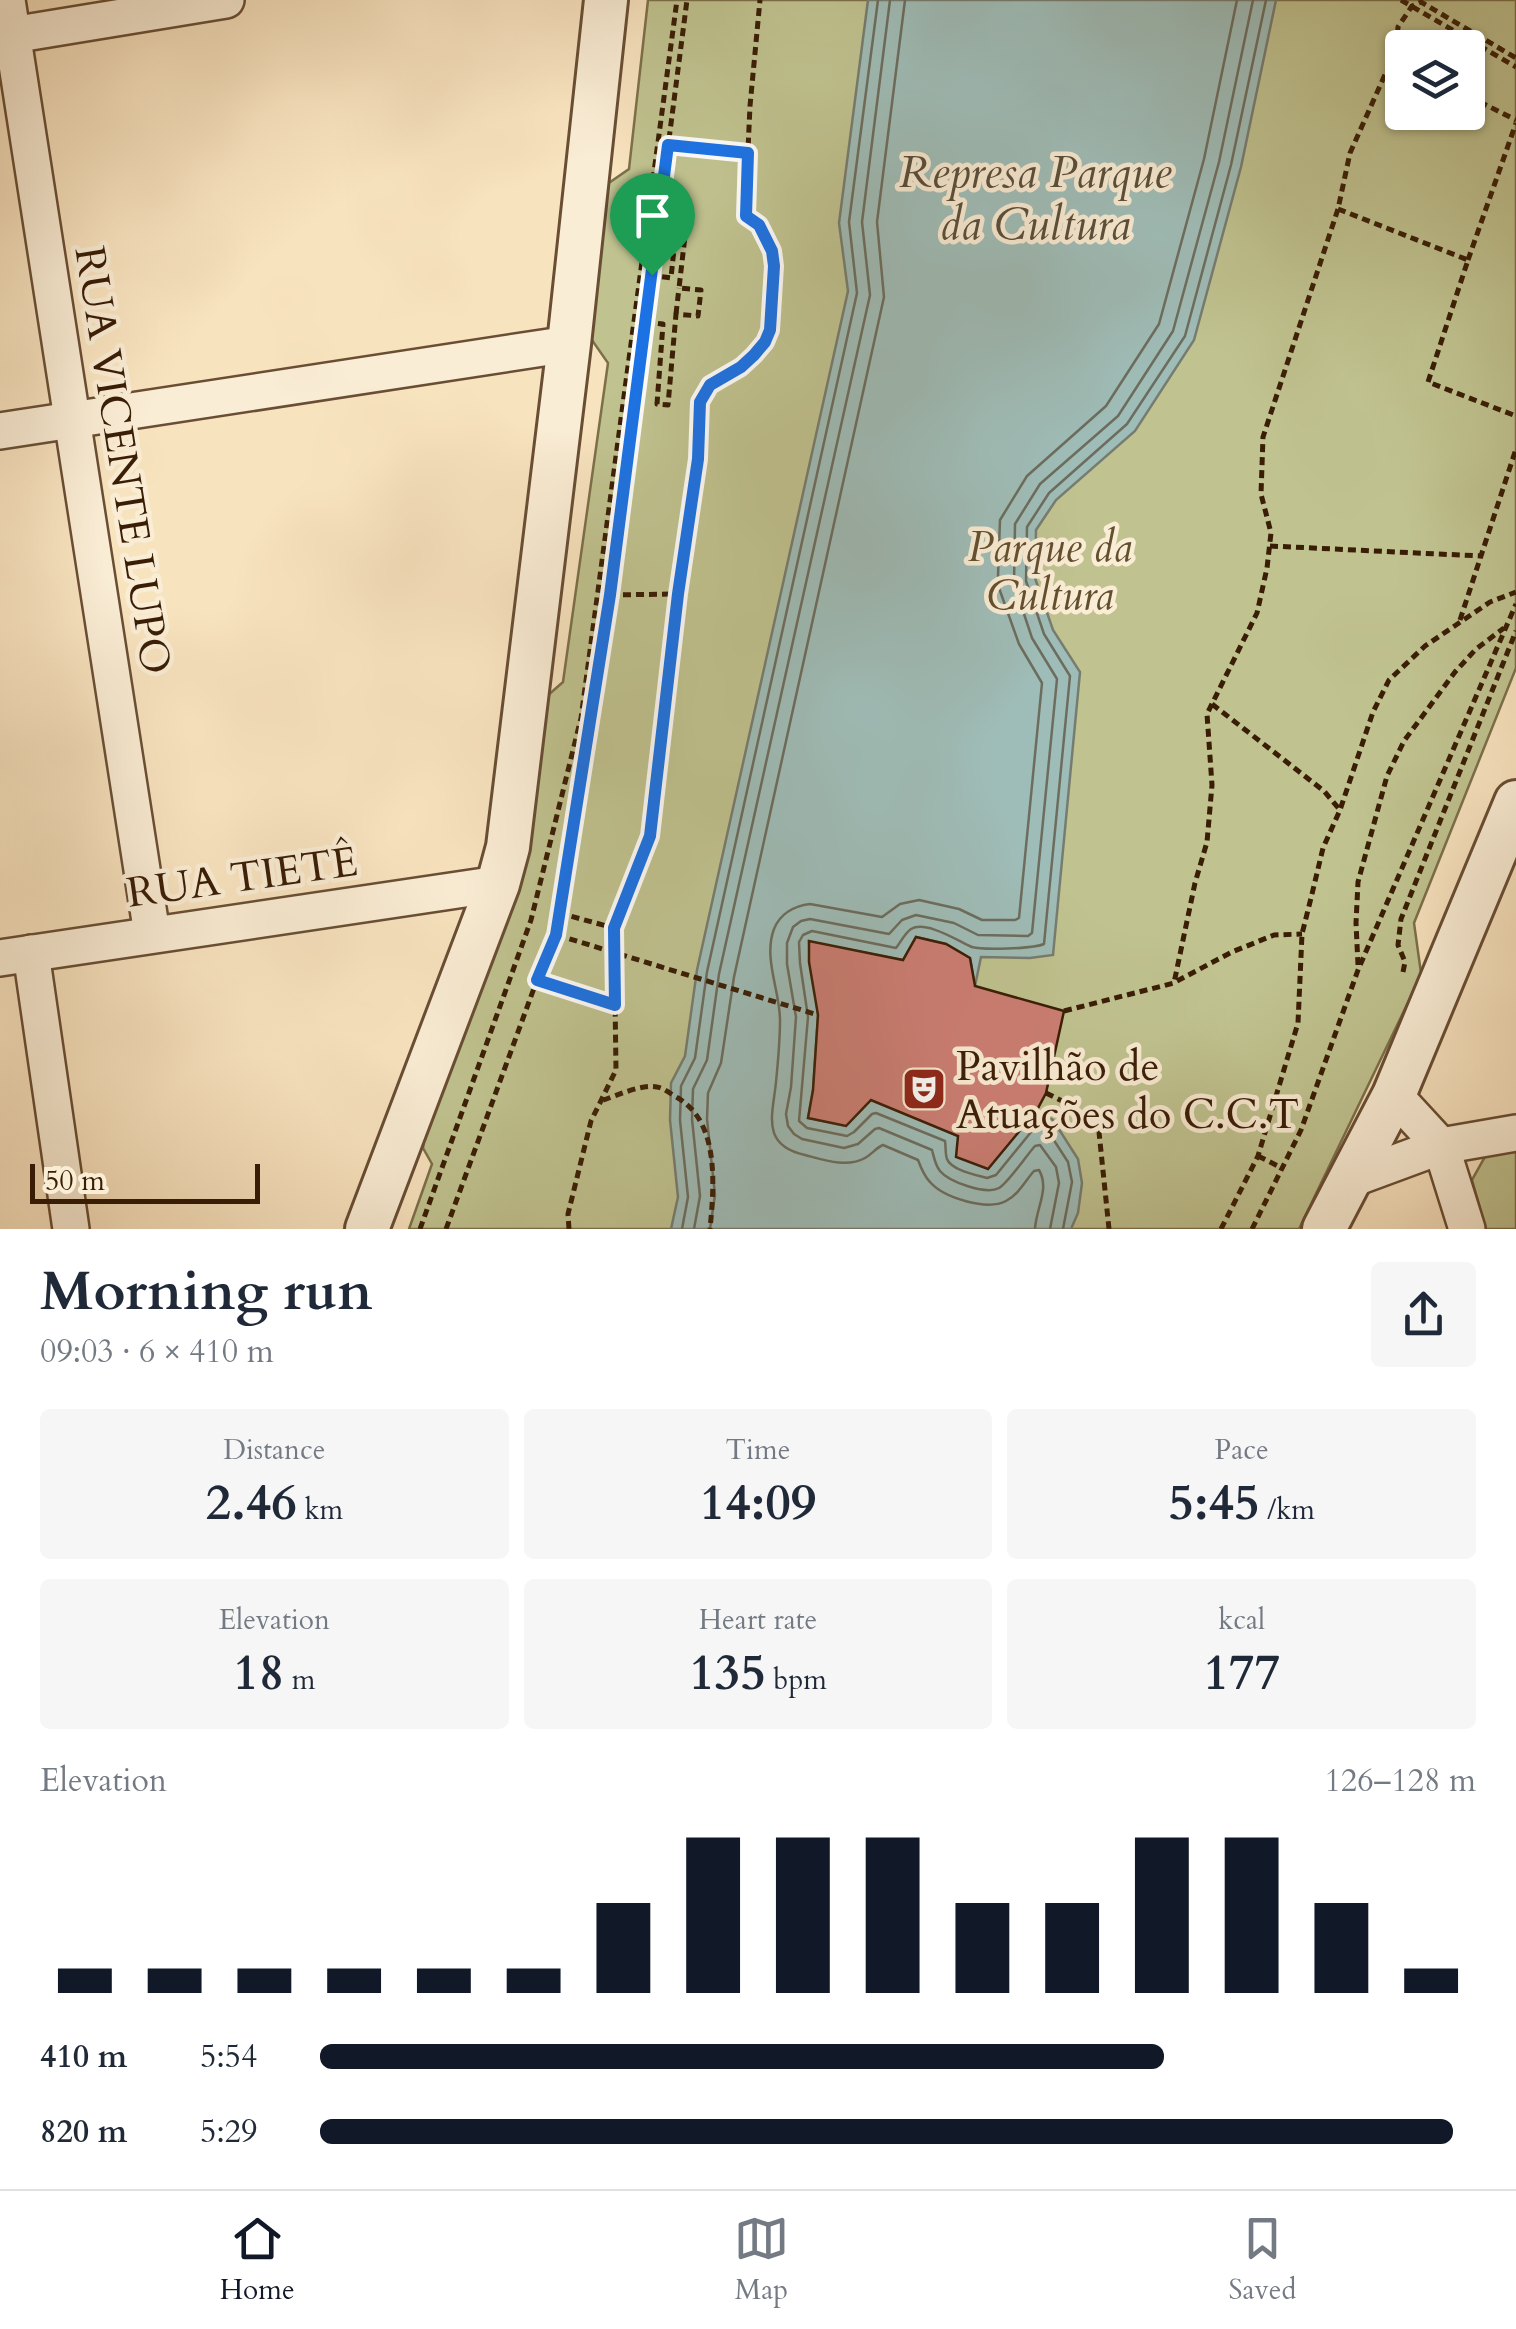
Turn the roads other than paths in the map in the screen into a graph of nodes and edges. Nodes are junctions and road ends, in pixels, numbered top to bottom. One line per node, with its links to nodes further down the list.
1 (7, 0): 4 (street, RUA VICENTE LUPO)
2 (226, 0): 4 (street)
3 (606, 0): 5 (street)
4 (6, 36): 6 (street, RUA VICENTE LUPO)
5 (569, 344): 6 (street); 9 (street)
6 (73, 418): 7 (street); 10 (street, RUA VICENTE LUPO)
7 (0, 431)
8 (1513, 819): 12 (street)
9 (498, 884): 10 (street, RUA TIETÊ); 17 (street)
10 (152, 934): 11 (street, RUA TIETÊ)
11 (15, 955): 16 (street)
12 (1394, 1095): 14 (street); 15 (street)
13 (1516, 1133): 14 (street)
14 (1441, 1146): 15 (street); 19 (street)
15 (1349, 1180): 18 (street)
16 (70, 1229)
17 (367, 1229)
18 (1324, 1229)
19 (1467, 1229)

